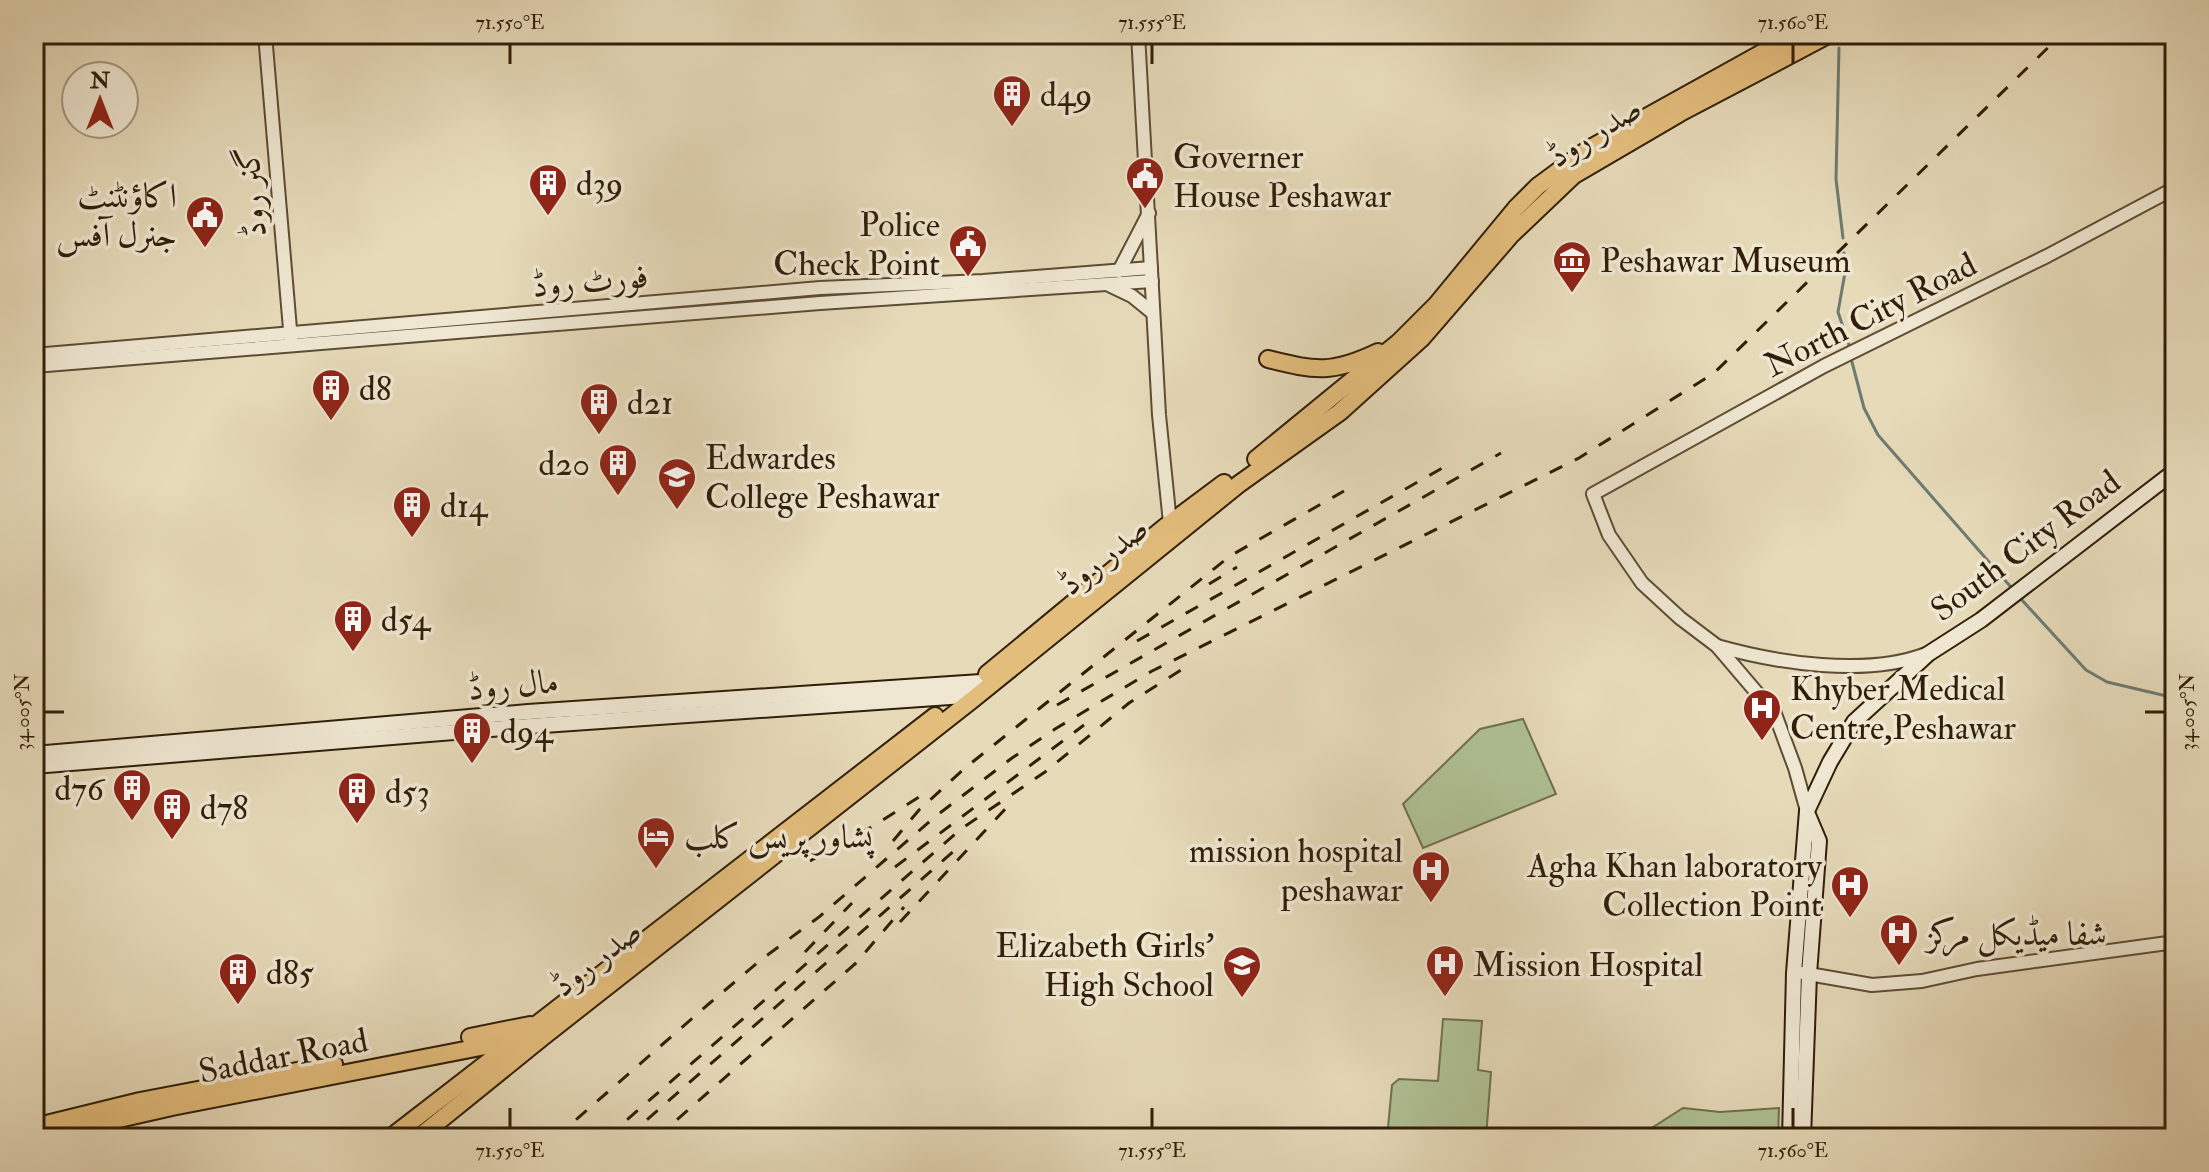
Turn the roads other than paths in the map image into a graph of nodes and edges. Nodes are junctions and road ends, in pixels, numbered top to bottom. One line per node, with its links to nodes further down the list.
1 (265, 34): 11 (street, گنر روڈ)
2 (1138, 34): 6 (street)
3 (1796, 34): 12 (main road, صدر روڈ)
4 (1830, 34): 20 (main road, صدر روڈ)
5 (2175, 188): 18 (street, North City Road)
6 (1150, 212): 7 (street); 8 (street)
7 (1119, 271): 8 (street, فورٹ روڈ); 11 (street, فورٹ روڈ)
8 (1152, 275): 9 (street, فورٹ روڈ); 10 (street)
9 (1106, 284): 10 (street); 11 (street, فورٹ روڈ)
10 (1153, 313): 17 (street)
11 (291, 339): 13 (street, فورٹ روڈ); 15 (street, فورٹ روڈ)
12 (1399, 342): 14 (main road); 17 (main road, صدر روڈ)
13 (34, 355)
14 (1268, 359)
15 (34, 366)
16 (2175, 471): 19 (main road, South City Road)
17 (1170, 523): 20 (main road, صدر روڈ)
18 (1717, 646): 19 (street, South City Road); 26 (street)
19 (1928, 654): 26 (main road)
20 (977, 690): 21 (main road, صدر روڈ); 22 (main road, مال روڈ); 29 (main road, صدر روڈ)
21 (958, 698): 22 (main road, مال روڈ); 29 (main road, صدر روڈ)
22 (528, 719): 24 (main road, مال روڈ)
23 (34, 754): 24 (main road, مال روڈ)
24 (68, 757): 25 (main road, مال روڈ)
25 (34, 766)
26 (1807, 811): 28 (main road)
27 (2175, 942): 28 (street)
28 (1802, 973): 36 (main road); 37 (main road)
29 (539, 1030): 30 (main road, Saddar Road); 31 (main road, Saddar Road); 35 (main road, صدر روڈ)
30 (515, 1040): 31 (main road, Saddar Road); 34 (main road)
31 (436, 1049): 32 (main road, Saddar Road); 33 (main road, Saddar Road)
32 (34, 1127)
33 (35, 1138)
34 (390, 1138)
35 (418, 1138)
36 (1790, 1138)
37 (1803, 1138)

